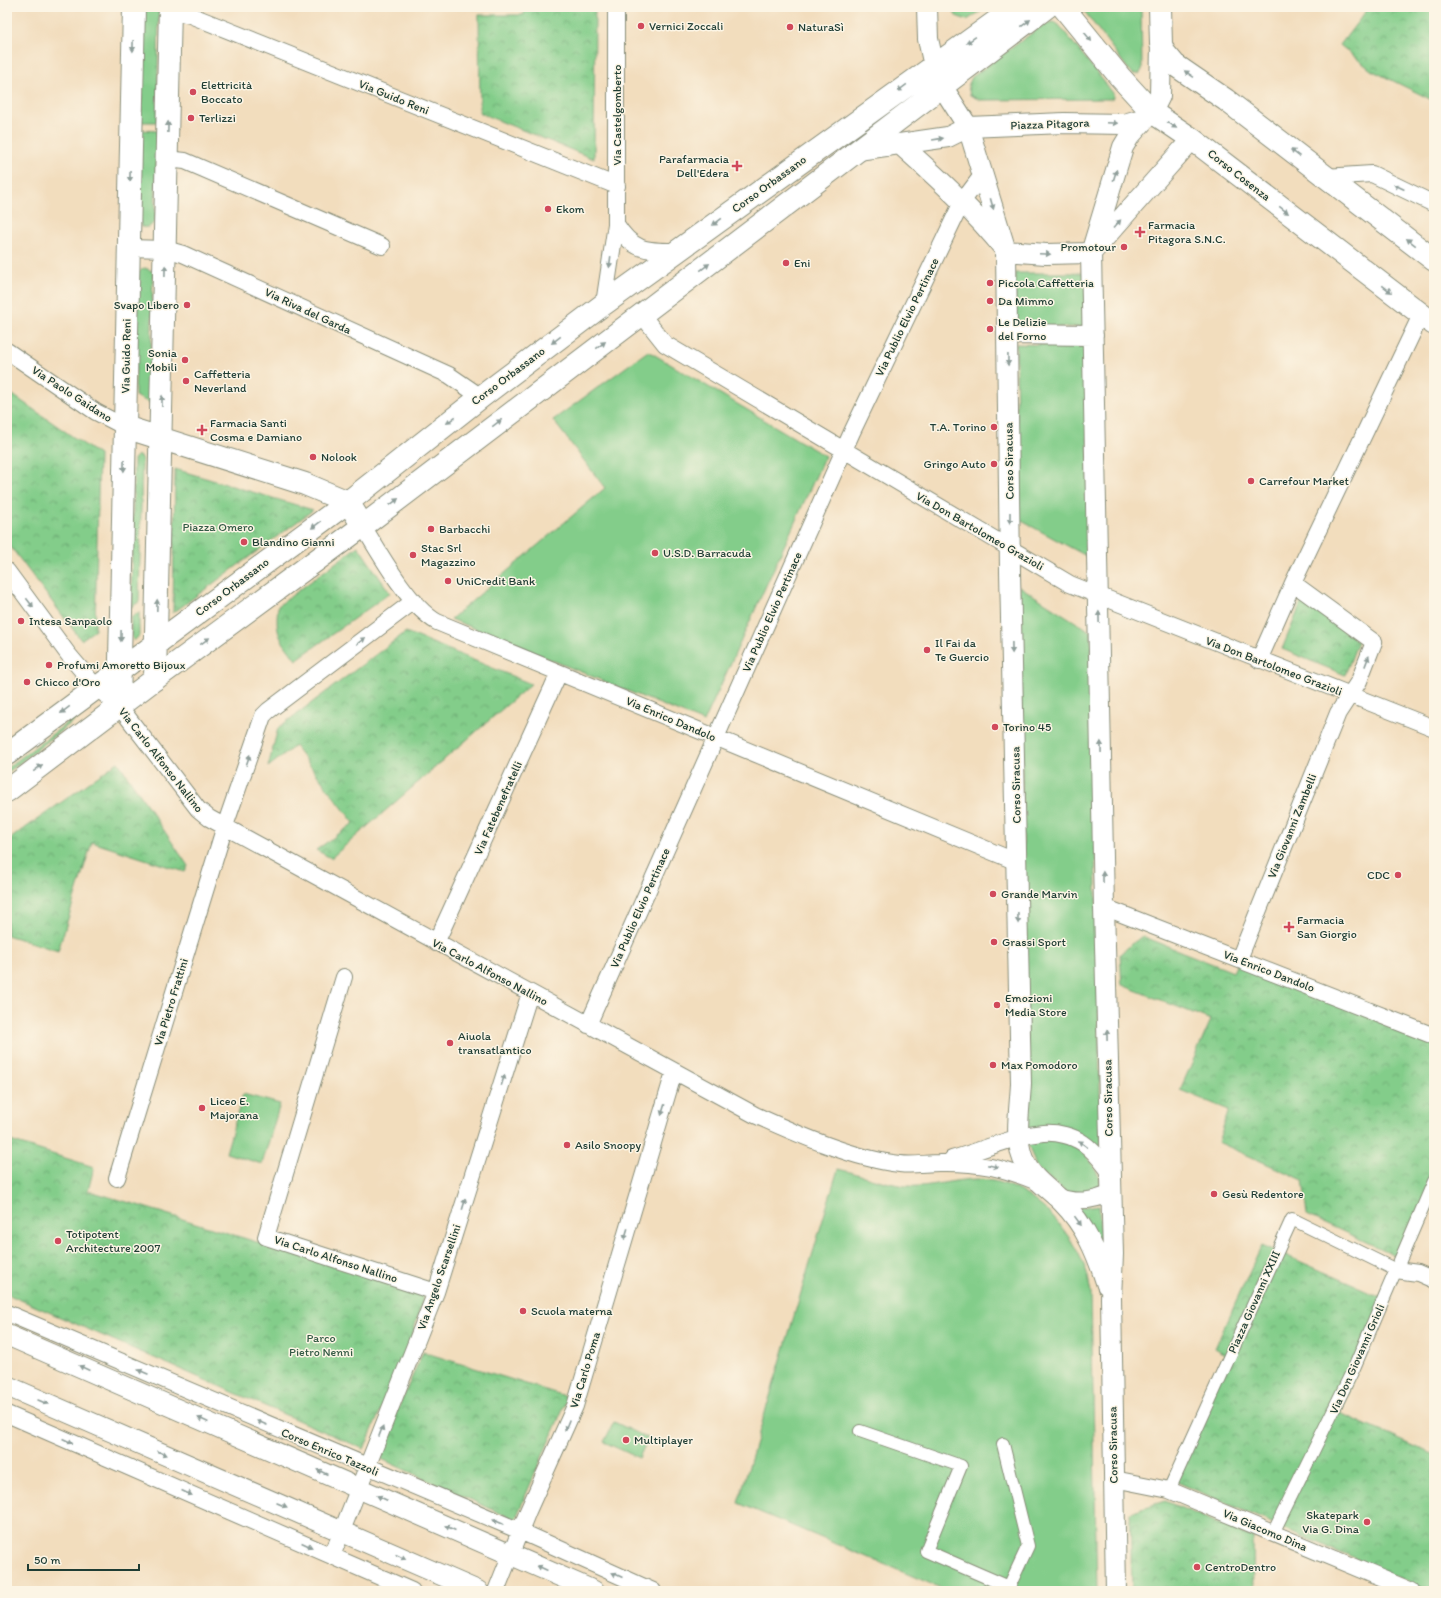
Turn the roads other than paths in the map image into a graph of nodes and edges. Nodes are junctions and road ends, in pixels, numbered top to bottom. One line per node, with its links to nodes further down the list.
1 (134, 7): 25 (main road, Via Guido Reni, one-way to 25)
2 (616, 7): 20 (street, Via Castelgomberto)
3 (927, 7): 10 (street)
4 (1016, 7): 10 (main road, Corso Orbassano, one-way to 10)
5 (1047, 7): 11 (main road, one-way to 5)
6 (1063, 7): 12 (main road, Corso Cosenza, one-way to 12)
7 (1160, 7): 9 (main road)
8 (170, 9): 17 (main road, Via Guido Reni, one-way to 8); 20 (street, Via Guido Reni)
9 (1161, 44): 12 (street); 19 (main road, one-way to 9)
10 (934, 66): 11 (street); 27 (main road, Corso Orbassano, one-way to 27)
11 (942, 86): 13 (street); 16 (main road)
12 (1149, 115): 13 (street, Piazza Pitagora, one-way to 12); 14 (main road, Corso Cosenza, one-way to 14); 29 (street, Corso Siracusa, one-way to 12)
13 (968, 127): 15 (street, one-way to 13); 18 (street, Corso Siracusa)
14 (1192, 139): 29 (street, one-way to 14); 33 (main road, Corso Cosenza, one-way to 33)
15 (901, 145): 16 (street); 21 (street)
16 (858, 150): 32 (main road, one-way to 16)
17 (167, 159): 24 (street); 26 (main road, Via Guido Reni)
18 (984, 174): 21 (street); 28 (street, Corso Siracusa, one-way to 28)
19 (1325, 177): 22 (street, one-way to 19); 30 (main road, one-way to 19)
20 (617, 186): 23 (street, Via Castelgomberto)
21 (962, 202): 28 (street); 40 (street, Via Publio Elvio Pertinace)
22 (1434, 204)
23 (616, 224): 27 (street); 31 (street, Via Castelgomberto, one-way to 31)
24 (382, 246)
25 (129, 248): 26 (street, Via Riva del Garda); 38 (main road, Via Guido Reni)
26 (165, 249): 37 (street, Via Riva del Garda); 39 (main road, Via Guido Reni, one-way to 26)
27 (677, 251): 31 (main road, Corso Orbassano)
28 (1006, 251): 29 (street, one-way to 29); 34 (street, Corso Siracusa)
29 (1092, 253): 35 (street, Corso Siracusa)
30 (1434, 260)
31 (604, 304): 37 (main road, Corso Orbassano, one-way to 37)
32 (642, 315): 40 (street, Via Don Bartolomeo Grazioli); 42 (main road, one-way to 32)
33 (1428, 320): 45 (street)
34 (1007, 334): 35 (street); 43 (street, Corso Siracusa, one-way to 43)
35 (1093, 335): 46 (street, Corso Siracusa)
36 (7, 351): 38 (street, Via Paolo Gaidano)
37 (481, 397): 41 (main road, Corso Orbassano, one-way to 41)
38 (125, 427): 39 (main road, Via Paolo Gaidano); 50 (main road, Via Guido Reni, one-way to 50)
39 (161, 440): 41 (main road); 48 (main road, Via Guido Reni, one-way to 39)
40 (844, 451): 43 (street, Via Don Bartolomeo Grazioli); 57 (street, Via Publio Elvio Pertinace)
41 (348, 502): 42 (main road); 48 (main road, Corso Orbassano, one-way to 48)
42 (363, 526): 47 (street, Via Enrico Dandolo); 52 (main road, one-way to 42)
43 (1010, 548): 46 (street, Via Don Bartolomeo Grazioli); 61 (street, Corso Siracusa, one-way to 61)
44 (7, 571): 53 (street, one-way to 53)
45 (1293, 584): 49 (street); 54 (street, Via Don Bartolomeo Grazioli, one-way to 45)
46 (1098, 595): 49 (street, Via Don Bartolomeo Grazioli); 62 (street, Corso Siracusa, one-way to 46)
47 (414, 601): 51 (street, Via Enrico Dandolo); 60 (street, one-way to 47)
48 (156, 644): 50 (main road, Corso Orbassano); 52 (main road, Via Guido Reni)
49 (1259, 660): 54 (street, Via Don Bartolomeo Grazioli)
50 (120, 669): 53 (main road, Corso Orbassano); 55 (main road, Via Guido Reni)
51 (559, 673): 57 (street, Via Enrico Dandolo); 63 (street, Via Fatebenefratelli)
52 (155, 679): 55 (main road)
53 (96, 687): 55 (street, Via Carlo Alfonso Nallino); 58 (main road, Corso Orbassano, one-way to 58)
54 (1349, 695): 56 (street, Via Don Bartolomeo Grazioli); 64 (street, Via Giovanni Zambelli)
55 (119, 706): 59 (main road, one-way to 55); 60 (street, Via Carlo Alfonso Nallino)
56 (1434, 728)
57 (716, 738): 61 (street, Via Enrico Dandolo); 67 (street, Via Publio Elvio Pertinace)
58 (7, 754)
59 (7, 791)
60 (225, 826): 63 (street, Via Carlo Alfonso Nallino); 73 (street, Via Pietro Frattini)
61 (1018, 862): 70 (street, Corso Siracusa, one-way to 70)
62 (1104, 907): 64 (street, Via Enrico Dandolo); 72 (street, Corso Siracusa, one-way to 62)
63 (436, 943): 66 (street, Via Carlo Alfonso Nallino)
64 (1239, 959): 68 (street, Via Enrico Dandolo)
65 (344, 977): 79 (street, Via Carlo Alfonso Nallino)
66 (530, 993): 67 (street, Via Carlo Alfonso Nallino); 79 (street, Via Angelo Scarsellini, one-way to 66)
67 (588, 1025): 69 (street, Via Carlo Alfonso Nallino)
68 (1434, 1036)
69 (674, 1072): 71 (street, Via Carlo Alfonso Nallino); 92 (street, Via Carlo Poma, one-way to 92)
70 (1018, 1139): 71 (street, Via Carlo Alfonso Nallino); 72 (street, Via Carlo Alfonso Nallino, one-way to 70); 75 (street, Corso Siracusa)
71 (940, 1163): 75 (street, Via Carlo Alfonso Nallino, one-way to 75)
72 (1110, 1172): 76 (street, Corso Siracusa)
73 (117, 1178)
74 (1434, 1181): 77 (street, Via Don Giovanni Grioli)
75 (1048, 1190): 76 (street, Via Carlo Alfonso Nallino); 80 (street, Corso Siracusa, one-way to 80)
76 (1111, 1193): 80 (street, Corso Siracusa)
77 (1396, 1270): 78 (street); 90 (street, Piazza Giovanni XXIII); 93 (street, Via Don Giovanni Grioli)
78 (1434, 1280)
79 (436, 1292): 87 (street, Via Angelo Scarsellini, one-way to 79)
80 (1111, 1298): 88 (street, Corso Siracusa)
81 (7, 1313): 87 (street, Corso Enrico Tazzoli, one-way to 81)
82 (7, 1334): 89 (street, Corso Enrico Tazzoli, one-way to 82)
83 (7, 1386): 91 (street, one-way to 91)
84 (7, 1414): 95 (street, one-way to 95)
85 (860, 1431): 96 (street)
86 (1003, 1444): 96 (street)
87 (367, 1468): 89 (street, Via Angelo Scarsellini); 92 (street, Corso Enrico Tazzoli, one-way to 87)
88 (1114, 1479): 90 (street, Via Giacomo Dina); 102 (street, Corso Siracusa)
89 (358, 1487): 91 (street, Via Angelo Scarsellini); 94 (street, Corso Enrico Tazzoli, one-way to 89)
90 (1169, 1490): 93 (street, Via Giacomo Dina)
91 (341, 1531): 95 (street, Via Angelo Scarsellini); 98 (street, one-way to 98)
92 (520, 1531): 94 (street, Via Carlo Poma); 101 (street, Corso Enrico Tazzoli, one-way to 92)
93 (1273, 1533): 103 (street, Via Giacomo Dina)
94 (511, 1555): 99 (street, Via Carlo Poma); 100 (street, Corso Enrico Tazzoli, one-way to 94)
95 (332, 1556): 97 (street)
96 (1008, 1589)
97 (412, 1591)
98 (478, 1591)
99 (496, 1591)
100 (594, 1591)
101 (653, 1591)
102 (1116, 1591)
103 (1412, 1591)

